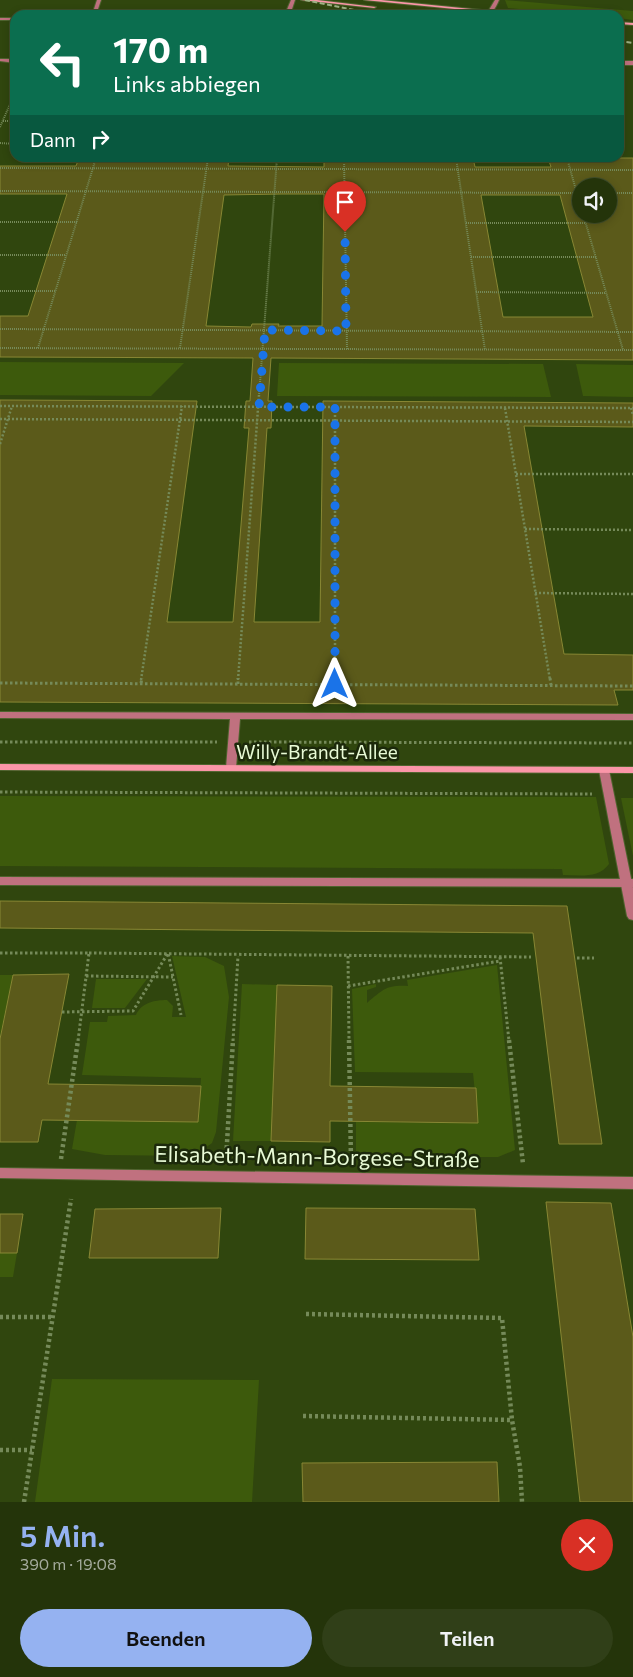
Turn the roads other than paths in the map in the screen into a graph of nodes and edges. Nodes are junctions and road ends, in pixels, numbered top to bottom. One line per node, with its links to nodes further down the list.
1 (303, 0): 3 (main road)
2 (366, 0): 4 (main road)
3 (408, 10)
4 (480, 10)
5 (0, 715): 6 (street)
6 (235, 716): 7 (street); 9 (street)
7 (633, 717)
8 (0, 767): 9 (main road, Willy-Brandt-Allee)
9 (232, 768): 10 (main road, Willy-Brandt-Allee)
10 (604, 770): 11 (main road, Willy-Brandt-Allee); 13 (street)
11 (633, 770)
12 (0, 881): 13 (street)
13 (630, 883): 14 (street)
14 (633, 916)
15 (0, 1173): 16 (street, Elisabeth-Mann-Borgese-Straße)
16 (633, 1183)

